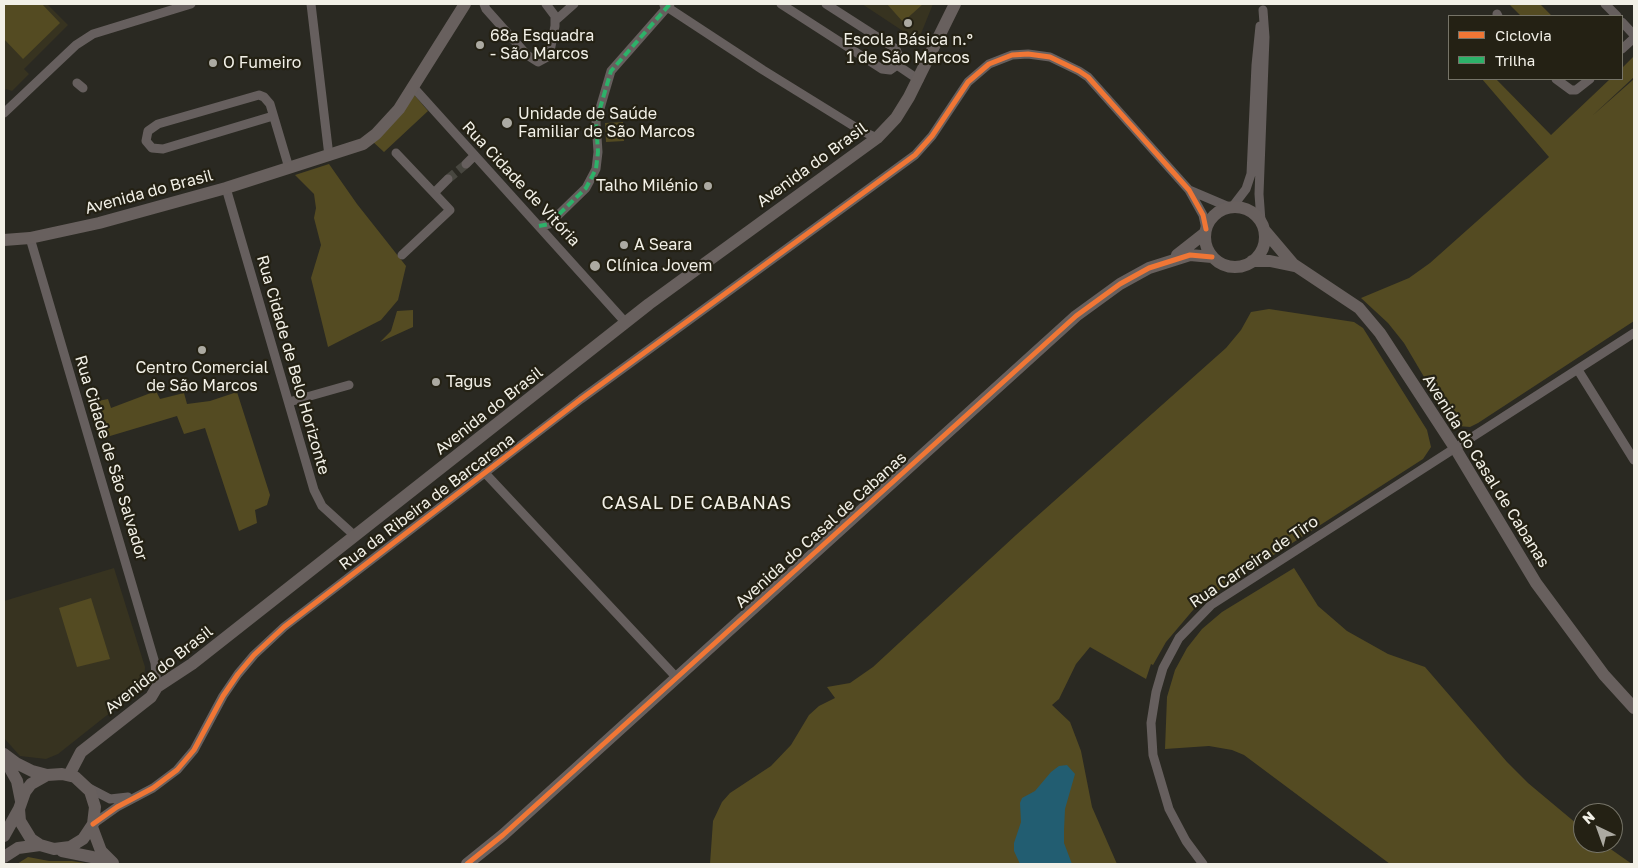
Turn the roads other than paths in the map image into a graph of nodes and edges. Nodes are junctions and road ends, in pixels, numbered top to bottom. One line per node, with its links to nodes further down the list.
1 (191, 4): 23 (street)
2 (311, 4): 27 (street)
3 (465, 4): 22 (street, Avenida do Brasil)
4 (484, 4): 14 (street)
5 (546, 4): 14 (street)
6 (574, 4): 14 (street)
7 (781, 4): 18 (street)
8 (826, 4): 18 (street)
9 (955, 4): 19 (street, Avenida do Brasil)
10 (1605, 4): 13 (street)
11 (666, 5): 25 (street); 36 (street)
12 (1263, 7): 35 (street); 37 (street)
13 (1615, 15)
14 (556, 20)
15 (1623, 23): 16 (street)
16 (1634, 36): 17 (street)
17 (1623, 48)
18 (897, 65): 19 (street)
19 (919, 80): 25 (street, Avenida do Brasil)
20 (1557, 80): 21 (street)
21 (1589, 80)
22 (414, 88): 27 (street, Avenida do Brasil); 28 (street, Rua Cidade de Vitória)
23 (4, 113)
24 (273, 116): 24 (street); 30 (street)
25 (877, 138): 46 (street, Avenida do Brasil)
26 (396, 152): 34 (street)
27 (329, 156): 30 (street, Avenida do Brasil)
28 (474, 156): 29 (street); 36 (street, Rua Cidade de Vitória)
29 (466, 164)
30 (289, 168): 32 (street, Avenida do Brasil)
31 (448, 180): 34 (street)
32 (226, 188): 39 (street, Avenida do Brasil); 50 (street, Rua Cidade de Belo Horizonte)
33 (1189, 190): 35 (street); 38 (street); 53 (street, Rua da Ribeira de Barcarena)
34 (434, 193): 41 (street)
35 (1230, 207): 37 (street, Avenida do Casal de Cabanas); 38 (street, Avenida do Casal de Cabanas)
36 (539, 226): 46 (street, Rua Cidade de Vitória)
37 (1263, 226): 43 (street); 45 (street, Avenida do Casal de Cabanas)
38 (1205, 231): 42 (street); 44 (street, Avenida do Casal de Cabanas)
39 (30, 238): 40 (street, Avenida do Brasil); 56 (street, Rua Cidade de São Salvador)
40 (4, 240)
41 (402, 255)
42 (1212, 257): 43 (street, Avenida do Casal de Cabanas); 44 (street, Avenida do Casal de Cabanas)
43 (1252, 261): 45 (street, Avenida do Casal de Cabanas)
44 (1165, 262): 55 (street, Avenida do Casal de Cabanas)
45 (1297, 266): 51 (street, Avenida do Casal de Cabanas)
46 (626, 323): 54 (street, Avenida do Brasil)
47 (1634, 333): 48 (street, Rua Carreira de Tiro)
48 (1578, 370): 51 (street, Rua Carreira de Tiro); 52 (street)
49 (349, 385): 50 (street)
50 (289, 402): 54 (street, Rua Cidade de Belo Horizonte)
51 (1455, 448): 57 (street, Avenida do Casal de Cabanas); 73 (street, Rua Carreira de Tiro)
52 (1634, 460)
53 (486, 473): 55 (street, Rua da Ribeira de Barcarena); 63 (street, Rua da Ribeira de Barcarena)
54 (355, 536): 56 (street, Avenida do Brasil)
55 (676, 677): 72 (street, Avenida do Casal de Cabanas)
56 (157, 687): 61 (street, Avenida do Brasil)
57 (1634, 708)
58 (4, 754): 60 (street)
59 (4, 758): 64 (street)
60 (47, 775): 61 (street); 64 (street)
61 (69, 775): 62 (street)
62 (84, 785): 63 (street, Rua da Ribeira de Barcarena); 65 (street)
63 (140, 795): 65 (street, Rua da Ribeira de Barcarena)
64 (18, 809): 66 (street); 67 (street); 68 (street)
65 (93, 825): 69 (street); 71 (street)
66 (4, 828)
67 (4, 836)
68 (40, 846): 69 (street); 70 (street)
69 (54, 850): 71 (street)
70 (4, 857)
71 (113, 864)
72 (467, 864)
73 (1203, 864)

